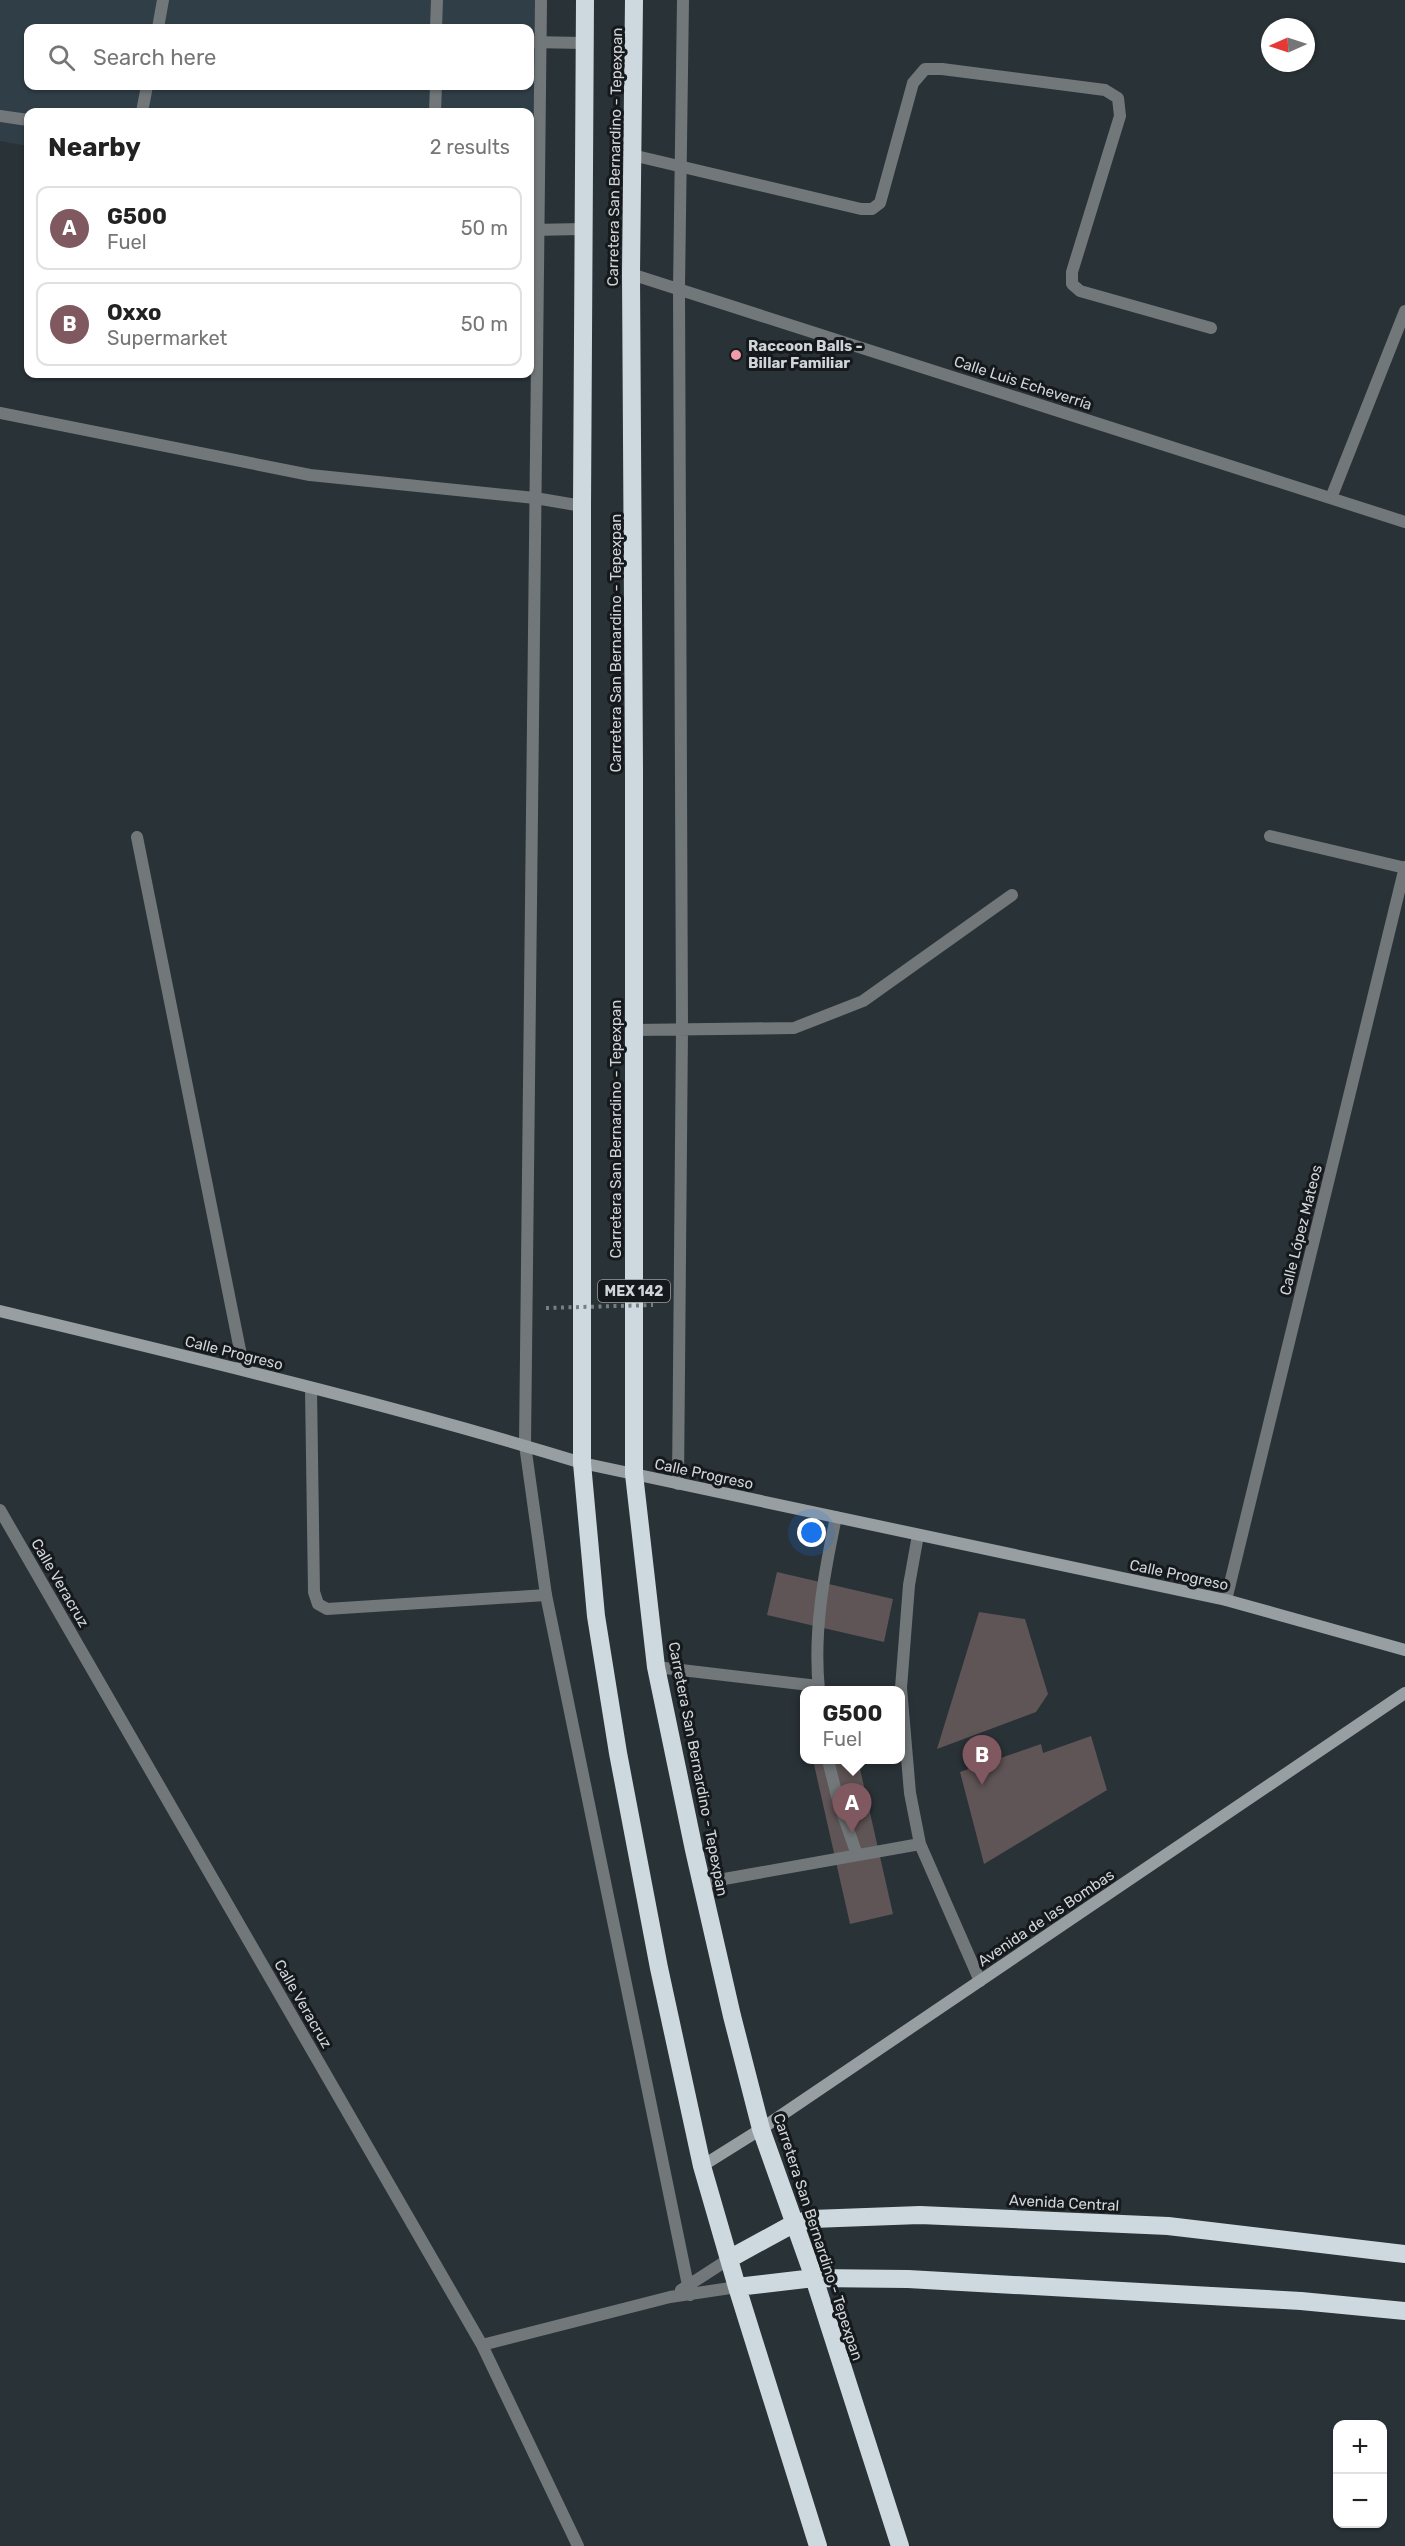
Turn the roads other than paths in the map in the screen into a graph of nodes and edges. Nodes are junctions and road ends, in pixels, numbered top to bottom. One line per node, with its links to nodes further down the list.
1 (163, 0): 7 (street)
2 (436, 0): 8 (street)
3 (540, 0): 9 (street)
4 (585, 0): 10 (highway, Carretera San Bernardino - Tepexpan / MEX 142)
5 (634, 0): 17 (highway, Carretera San Bernardino - Tepexpan / MEX 142)
6 (683, 0): 18 (street)
7 (159, 24)
8 (436, 24)
9 (535, 42): 10 (street); 20 (street)
10 (584, 43): 19 (highway, Carretera San Bernardino - Tepexpan / MEX 142)
11 (146, 90): 13 (street)
12 (435, 90): 14 (street)
13 (143, 108)
14 (435, 108)
15 (0, 116): 16 (street)
16 (24, 119)
17 (632, 155): 18 (street); 21 (highway, Carretera San Bernardino - Tepexpan / MEX 142)
18 (681, 166): 22 (street); 24 (street)
19 (583, 229): 20 (street); 28 (highway, Carretera San Bernardino - Tepexpan / MEX 142)
20 (534, 230): 26 (street)
21 (631, 274): 22 (street, Calle Luis Echeverría); 35 (highway, Carretera San Bernardino - Tepexpan / MEX 142)
22 (679, 288): 27 (street, Calle Luis Echeverría); 34 (street)
23 (1405, 311): 27 (street)
24 (1211, 328)
25 (0, 413): 26 (street)
26 (535, 498): 28 (street); 39 (street)
27 (1331, 498): 29 (street, Calle Luis Echeverría)
28 (582, 506): 40 (highway, Carretera San Bernardino - Tepexpan / MEX 142)
29 (1405, 522)
30 (1270, 836): 32 (street)
31 (137, 837): 37 (street)
32 (1405, 868): 47 (street, Calle López Mateos)
33 (1012, 895): 34 (street)
34 (682, 1029): 35 (street); 42 (street)
35 (634, 1030): 41 (highway, Carretera San Bernardino - Tepexpan / MEX 142)
36 (0, 1311): 37 (street, Calle Progreso)
37 (244, 1370): 38 (street, Calle Progreso)
38 (311, 1388): 39 (street, Calle Progreso); 46 (street)
39 (525, 1445): 40 (street, Calle Progreso); 46 (street)
40 (582, 1462): 41 (street, Calle Progreso); 61 (highway, Carretera San Bernardino - Tepexpan / MEX 142)
41 (634, 1474): 42 (street, Calle Progreso); 49 (highway, Carretera San Bernardino - Tepexpan / MEX 142)
42 (678, 1484): 44 (street, Calle Progreso)
43 (0, 1510): 69 (street, Calle Veracruz)
44 (836, 1517): 45 (street, Calle Progreso); 51 (street)
45 (918, 1535): 47 (street, Calle Progreso); 52 (street)
46 (546, 1595): 67 (street)
47 (1226, 1600): 48 (street, Calle Progreso)
48 (1405, 1650)
49 (656, 1667): 50 (street); 58 (highway, Carretera San Bernardino - Tepexpan / MEX 142)
50 (803, 1686)
51 (818, 1686)
52 (902, 1686)
53 (1405, 1693): 59 (street, Avenida de las Bombas)
54 (905, 1728): 56 (street)
55 (829, 1764): 57 (street)
56 (920, 1844): 57 (street); 59 (street)
57 (856, 1855): 58 (street)
58 (702, 1883): 60 (highway, Carretera San Bernardino - Tepexpan / MEX 142)
59 (980, 1981): 60 (street, Avenida de las Bombas)
60 (761, 2129): 61 (street, Avenida de las Bombas); 62 (highway, Carretera San Bernardino - Tepexpan / MEX 142)
61 (702, 2166): 64 (highway, Carretera San Bernardino - Tepexpan / MEX 142)
62 (793, 2224): 63 (highway, Avenida Central); 64 (highway, Avenida Central); 65 (highway, Carretera San Bernardino - Tepexpan / MEX 142)
63 (1405, 2254)
64 (729, 2259): 66 (highway, Carretera San Bernardino - Tepexpan / MEX 142); 67 (street)
65 (814, 2278): 66 (highway); 68 (highway); 72 (highway, Carretera San Bernardino - Tepexpan / MEX 142)
66 (737, 2287): 67 (street); 71 (highway, Carretera San Bernardino - Tepexpan / MEX 142)
67 (689, 2290): 69 (street)
68 (1405, 2311)
69 (482, 2346): 70 (street, Calle Veracruz)
70 (578, 2546)
71 (818, 2546)
72 (900, 2546)

